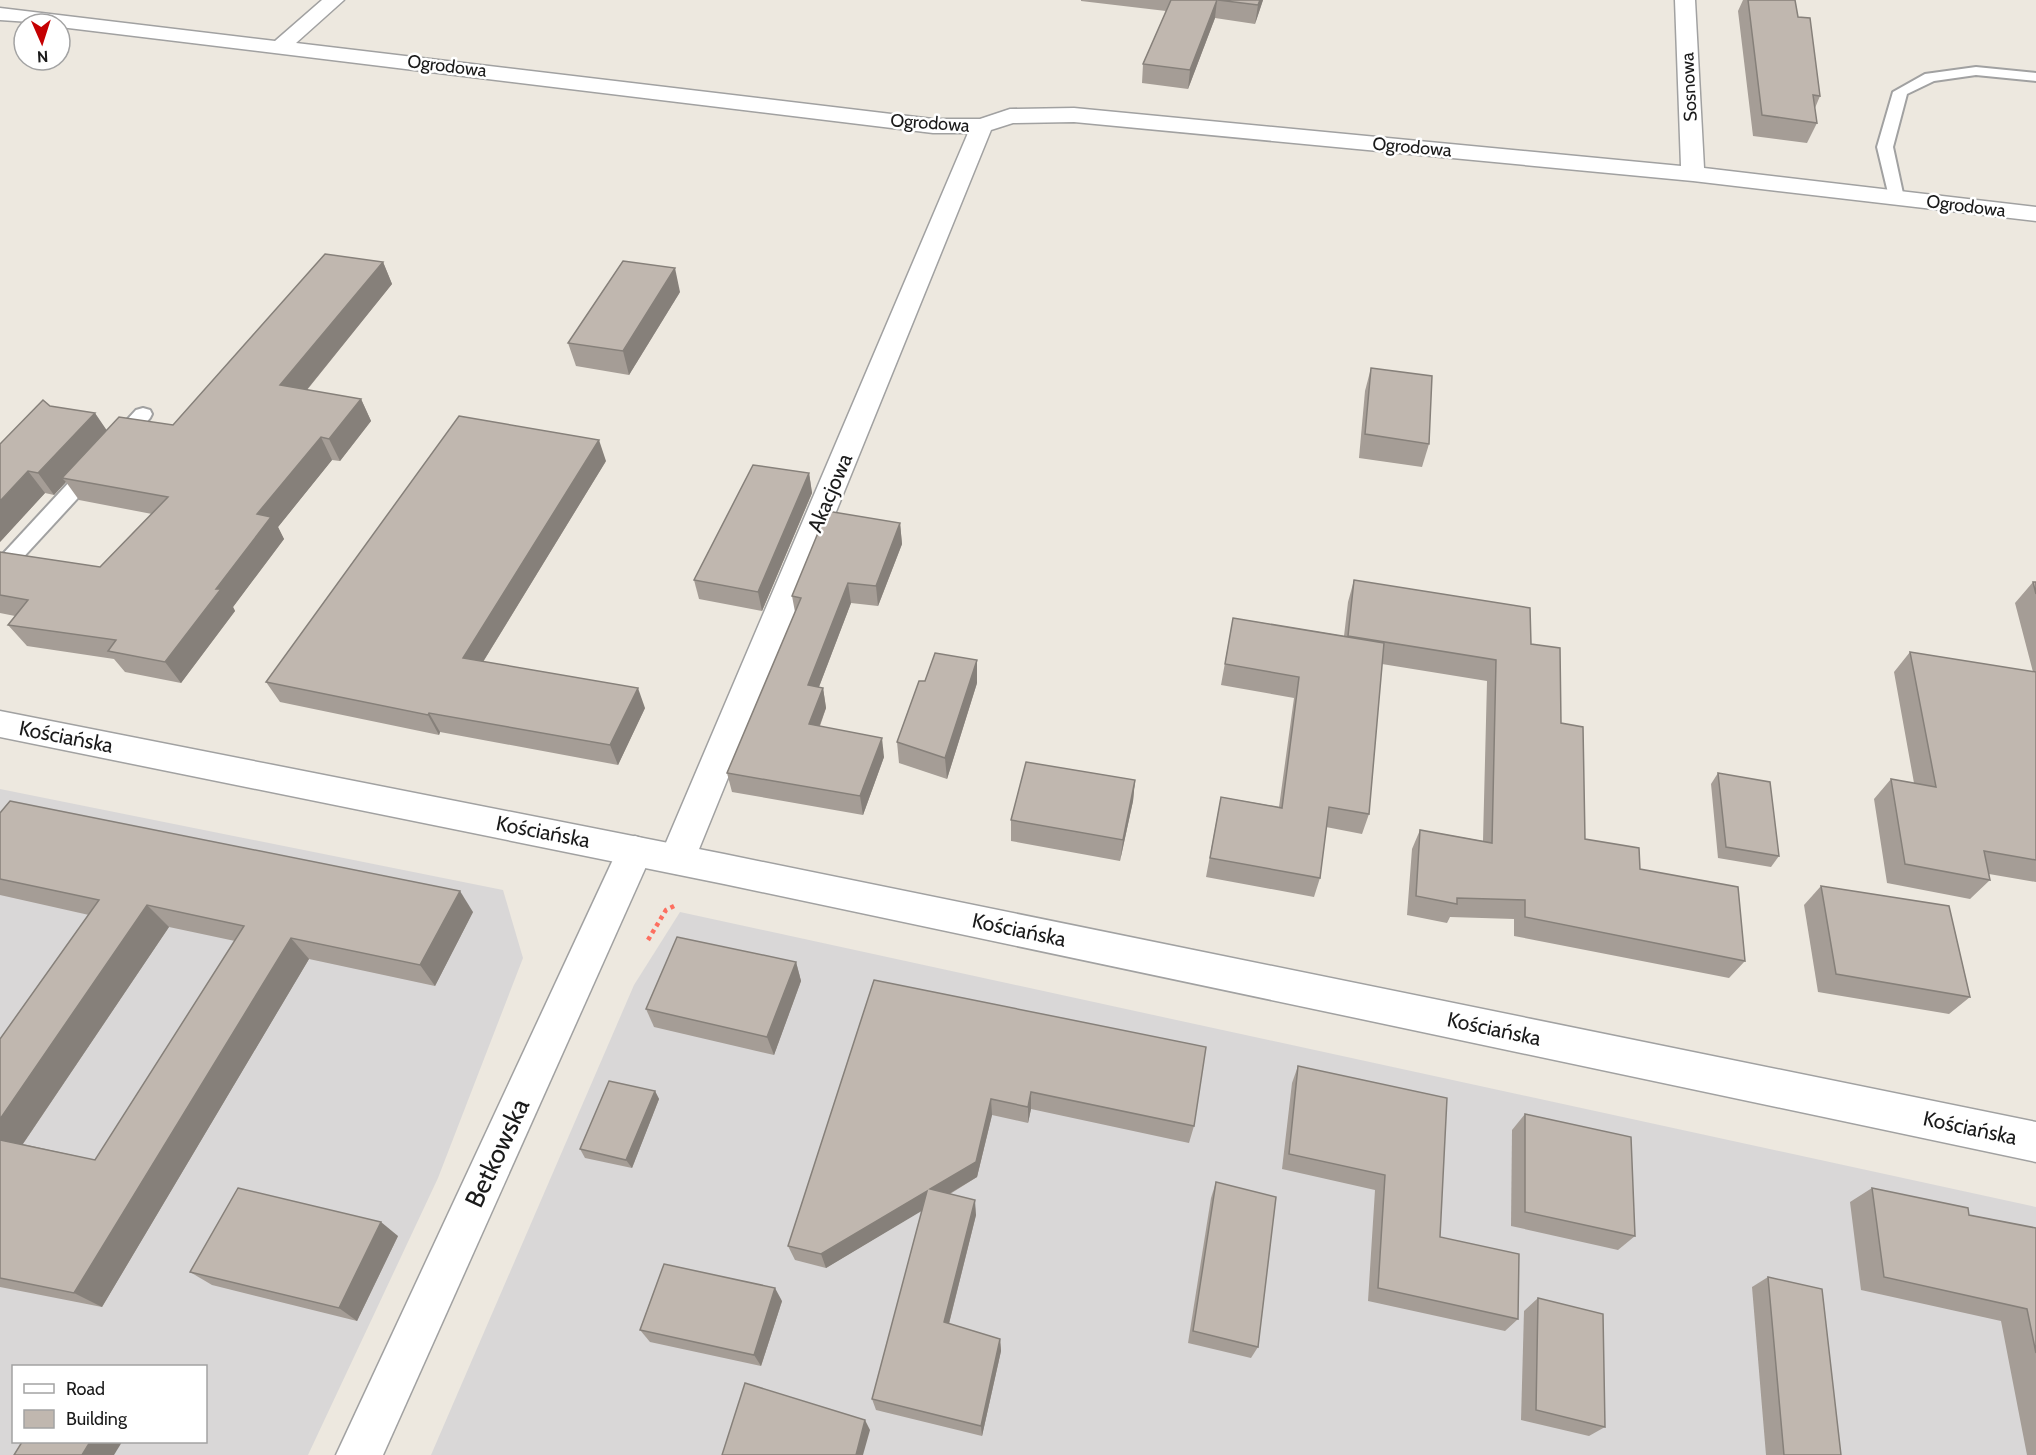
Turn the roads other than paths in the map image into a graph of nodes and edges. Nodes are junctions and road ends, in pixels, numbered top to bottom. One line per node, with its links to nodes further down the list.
1 (334, 0): 4 (street)
2 (1685, 0): 7 (street, Sosnowa)
3 (0, 14): 4 (street, Ogrodowa)
4 (281, 46): 6 (street, Ogrodowa)
5 (2036, 77): 8 (lane, Ogrodowa)
6 (982, 126): 7 (street, Ogrodowa); 14 (street, Akacjowa)
7 (1693, 174): 8 (street, Ogrodowa)
8 (1896, 198): 9 (street, Ogrodowa)
9 (2036, 214)
10 (143, 414): 11 (lane)
11 (0, 570)
12 (0, 724): 13 (street, Kościańska)
13 (635, 851): 14 (street, Kościańska); 16 (street, Betkowska)
14 (677, 859): 15 (street, Kościańska)
15 (2036, 1142)
16 (359, 1455)

